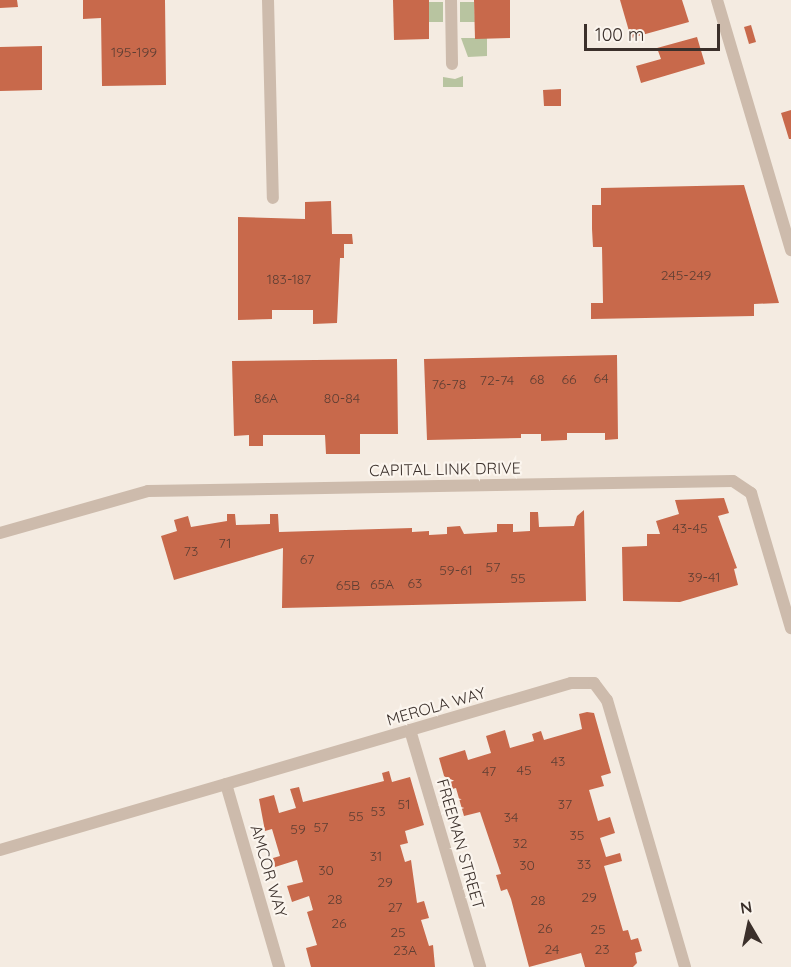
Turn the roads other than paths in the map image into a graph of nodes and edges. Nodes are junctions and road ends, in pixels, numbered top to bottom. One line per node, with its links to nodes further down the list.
1 (268, 0): 5 (street)
2 (451, 0): 4 (street)
3 (717, 0): 6 (street)
4 (452, 64)
5 (273, 198)
6 (791, 250)
7 (0, 533): 8 (street, CAPITAL LINK DRIVE)
8 (791, 628)
9 (410, 730): 10 (street, MEROLA WAY); 13 (street, FREEMAN STREET); 14 (street, MEROLA WAY)
10 (226, 784): 11 (street, MEROLA WAY); 12 (street, AMCOR WAY)
11 (0, 850)
12 (279, 967)
13 (480, 967)
14 (685, 967)

